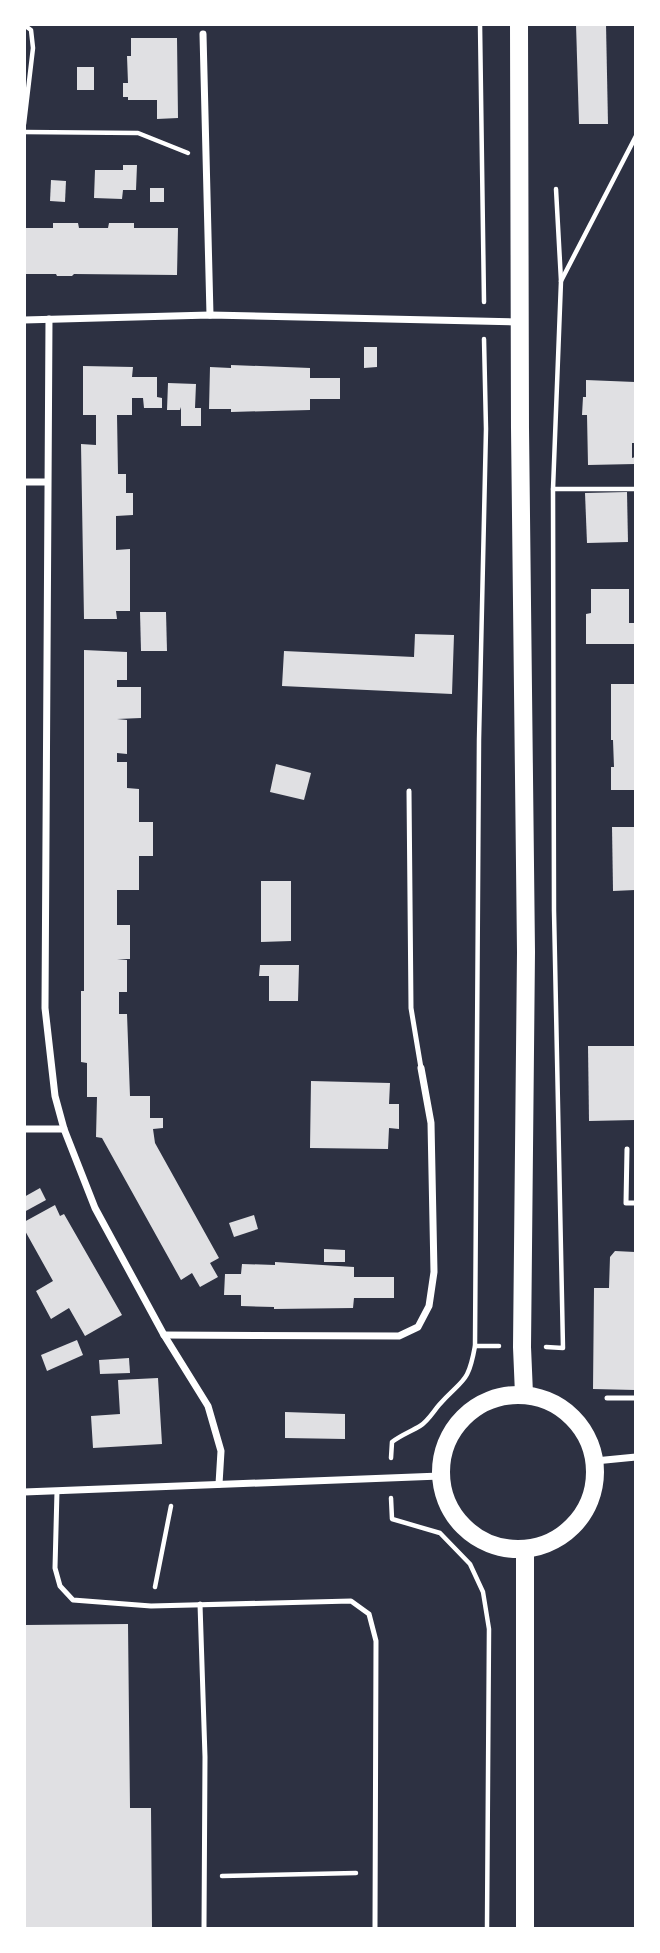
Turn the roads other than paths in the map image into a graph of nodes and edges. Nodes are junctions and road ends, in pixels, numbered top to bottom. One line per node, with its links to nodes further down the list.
1 (519, 24): 6 (main road)
2 (203, 34): 3 (street)
3 (209, 315): 4 (street); 6 (street)
4 (48, 319): 5 (street); 8 (street)
5 (24, 320)
6 (519, 322): 16 (main road)
7 (24, 482): 8 (street)
8 (47, 482): 12 (street)
9 (409, 791): 10 (lane)
10 (421, 1068): 15 (street)
11 (24, 1129): 12 (street)
12 (64, 1129): 15 (street)
13 (627, 1149): 14 (lane)
14 (635, 1203)
15 (164, 1335): 22 (street)
16 (524, 1394): 20 (main road); 21 (main road)
17 (607, 1398): 18 (lane)
18 (635, 1398)
19 (635, 1457): 20 (street)
20 (596, 1461): 25 (main road)
21 (440, 1476): 22 (street); 25 (main road)
22 (219, 1484): 23 (street)
23 (57, 1490): 24 (street); 26 (lane)
24 (24, 1492)
25 (525, 1549): 29 (main road)
26 (200, 1604): 27 (lane); 28 (lane)
27 (204, 1928)
28 (375, 1928)
29 (525, 1928)

